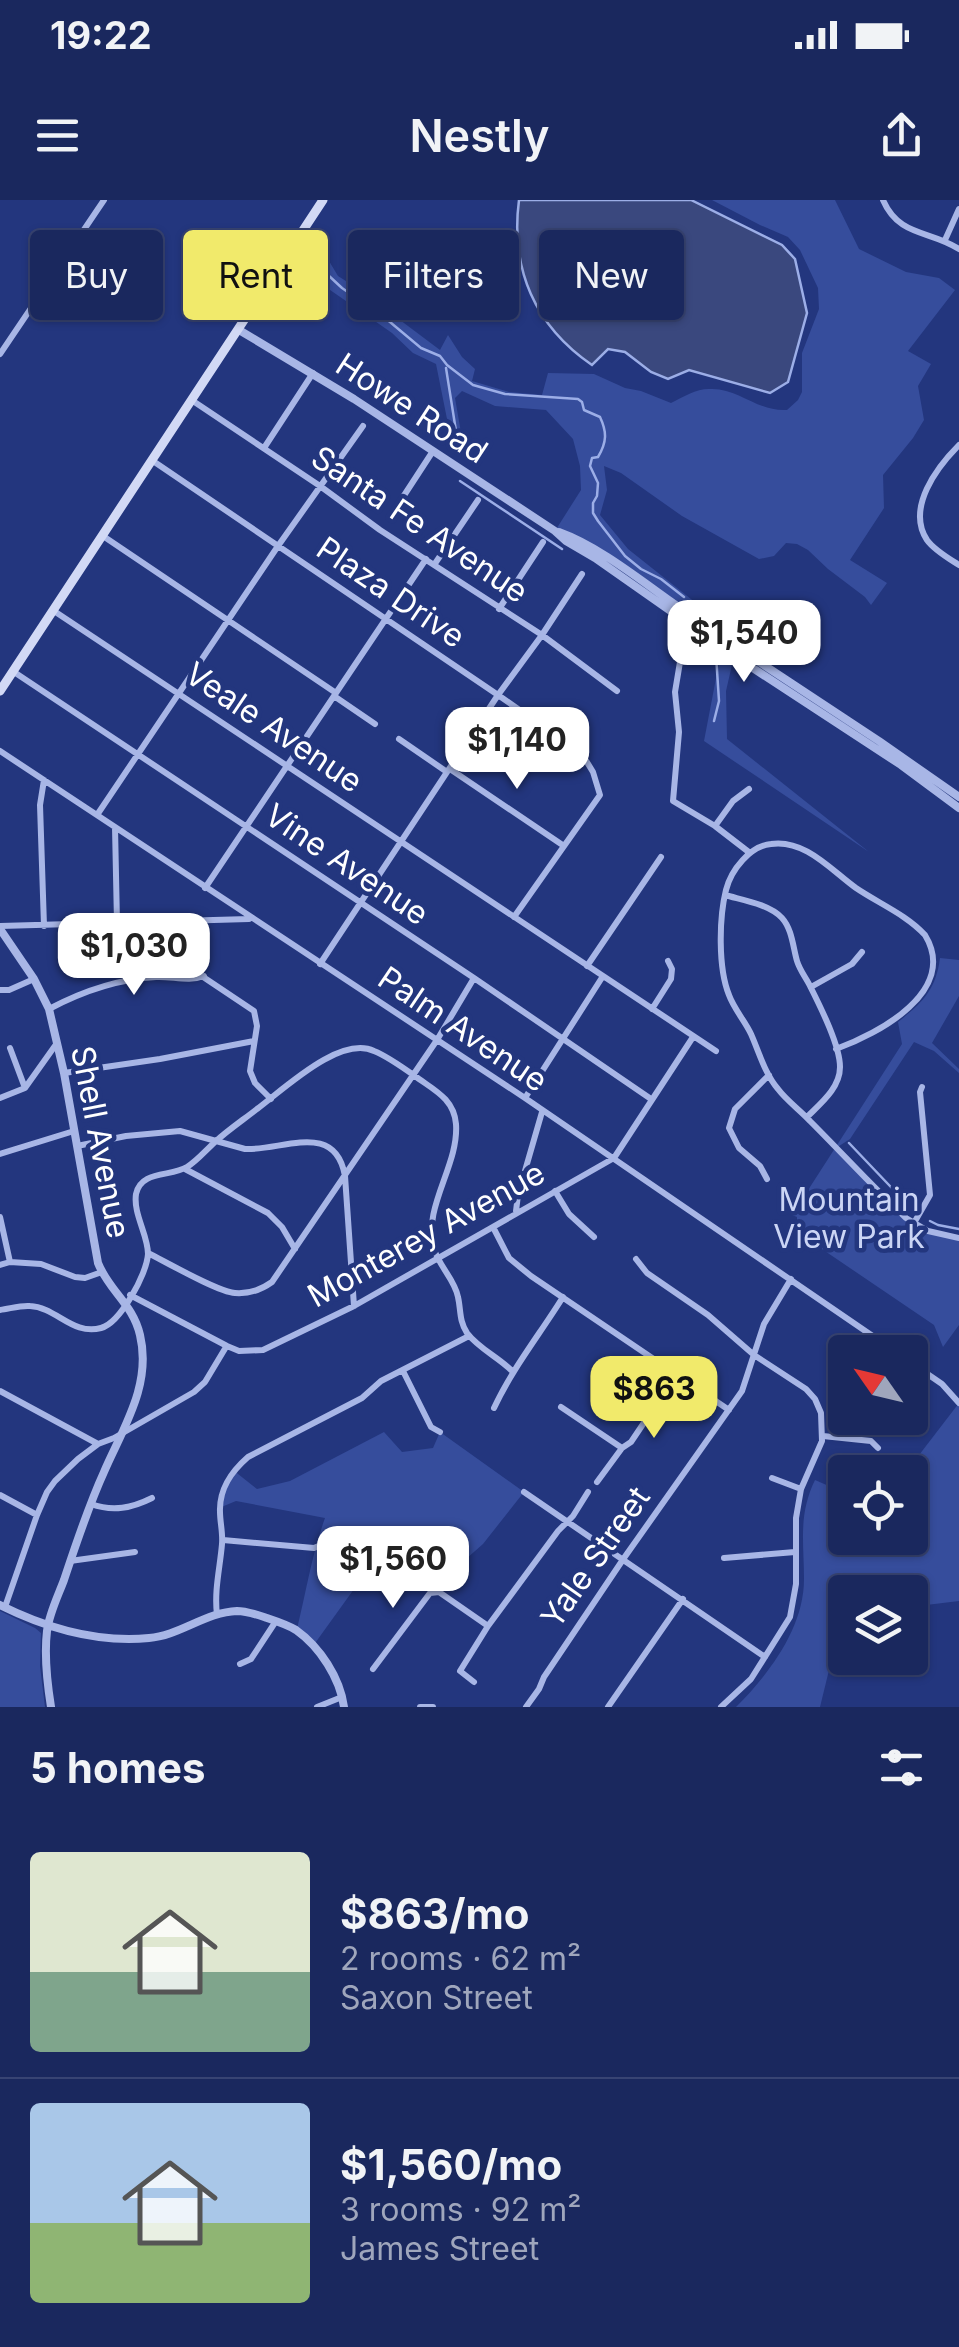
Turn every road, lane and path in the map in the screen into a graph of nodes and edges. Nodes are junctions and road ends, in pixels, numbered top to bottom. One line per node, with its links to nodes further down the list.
1 (104, 200): 8 (street)
2 (324, 200): 7 (main road)
3 (882, 200): 5 (street)
4 (959, 208): 5 (street)
5 (945, 240): 6 (street)
6 (959, 249)
7 (239, 330): 9 (street, Howe Road); 10 (main road)
8 (1, 351)
9 (313, 373): 13 (street); 14 (street, Howe Road)
10 (193, 401): 13 (street, Santa Fe Avenue); 15 (main road)
11 (363, 426): 16 (street)
12 (959, 445): 25 (street)
13 (264, 448): 16 (street, Santa Fe Avenue)
14 (433, 450): 17 (street); 19 (street, Howe Road)
15 (153, 461): 20 (main road); 22 (street, Plaza Drive)
16 (320, 486): 22 (street); 23 (street, Santa Fe Avenue)
17 (403, 496)
18 (478, 500): 24 (street)
19 (555, 531): 47 (street, Howe Road); 48 (street, Howe Road)
20 (104, 536): 28 (main road); 30 (street)
21 (543, 542): 27 (street)
22 (278, 546): 29 (street, Plaza Drive); 30 (street)
23 (426, 559): 24 (street, Santa Fe Avenue); 29 (street)
24 (434, 565): 27 (street, Santa Fe Avenue)
25 (959, 565)
26 (582, 574): 31 (street)
27 (499, 609): 31 (street, Santa Fe Avenue)
28 (54, 611): 33 (main road); 36 (street, Veale Avenue)
29 (386, 619): 37 (street, Plaza Drive); 38 (street)
30 (228, 621): 36 (street); 38 (street)
31 (542, 636): 35 (street, Santa Fe Avenue); 37 (street)
32 (680, 662): 50 (street)
33 (14, 672): 34 (main road); 42 (street, Vine Avenue)
34 (0, 690)
35 (617, 690)
36 (178, 693): 42 (street); 43 (street, Veale Avenue)
37 (498, 694): 44 (street); 54 (street, Plaza Drive)
38 (335, 695): 39 (street); 43 (street)
39 (375, 724)
40 (398, 739): 44 (street)
41 (0, 751): 45 (street, Palm Avenue)
42 (137, 755): 49 (street); 52 (street, Vine Avenue)
43 (288, 765): 52 (street); 53 (street, Veale Avenue)
44 (448, 770): 53 (street); 54 (street)
45 (44, 780): 49 (street, Palm Avenue); 63 (street)
46 (749, 789): 50 (street)
47 (959, 797)
48 (959, 808)
49 (96, 815): 51 (street, Palm Avenue)
50 (715, 826): 55 (street)
51 (115, 827): 57 (street, Palm Avenue); 62 (street)
52 (246, 827): 57 (street); 59 (street, Vine Avenue)
53 (402, 842): 59 (street); 61 (street, Veale Avenue)
54 (564, 846): 61 (street)
55 (750, 854): 58 (street); 83 (street)
56 (661, 856): 68 (street)
57 (206, 888): 60 (street, Palm Avenue)
58 (725, 895): 73 (street); 87 (street)
59 (361, 904): 67 (street); 71 (street, Vine Avenue)
60 (250, 918): 62 (street); 67 (street, Palm Avenue)
61 (514, 918): 68 (street, Veale Avenue)
62 (119, 922): 63 (street); 69 (street)
63 (44, 926): 64 (street)
64 (0, 928): 72 (street, Shell Avenue)
65 (862, 952): 73 (street)
66 (668, 962): 76 (street)
67 (320, 964): 79 (street, Palm Avenue)
68 (587, 966): 70 (street, Veale Avenue)
69 (204, 976): 75 (street); 80 (street)
70 (603, 976): 76 (street, Veale Avenue); 78 (street)
71 (474, 978): 78 (street, Vine Avenue); 79 (street)
72 (34, 979): 74 (street); 75 (street, Shell Avenue)
73 (810, 987): 83 (street)
74 (0, 990)
75 (49, 1009): 81 (street, Shell Avenue)
76 (652, 1009): 77 (street, Veale Avenue)
77 (692, 1037): 84 (street, Veale Avenue); 93 (street, Monterey Avenue)
78 (563, 1038): 91 (street); 93 (street, Vine Avenue)
79 (437, 1040): 86 (street); 91 (street, Palm Avenue)
80 (254, 1041): 85 (street); 92 (street)
81 (58, 1042): 85 (street, Shell Avenue); 89 (street)
82 (10, 1048): 89 (street)
83 (836, 1049): 95 (street)
84 (716, 1051)
85 (64, 1073): 96 (street, Shell Avenue)
86 (413, 1075): 92 (street); 102 (street); 113 (street)
87 (770, 1075): 95 (street); 103 (street)
88 (922, 1087): 107 (street)
89 (25, 1088): 90 (street)
90 (0, 1098)
91 (525, 1098): 94 (street, Palm Avenue)
92 (271, 1099): 97 (street)
93 (651, 1099): 100 (street, Monterey Avenue)
94 (542, 1112): 100 (street, Palm Avenue); 105 (street)
95 (807, 1117): 107 (street)
96 (74, 1131): 98 (street, Shell Avenue); 99 (street)
97 (217, 1140): 98 (street); 101 (street); 102 (street)
98 (77, 1146): 117 (street, Shell Avenue)
99 (0, 1154)
100 (614, 1158): 104 (street, Monterey Avenue); 118 (street, Palm Avenue)
101 (184, 1169): 111 (street); 112 (street)
102 (345, 1176): 111 (street); 121 (street)
103 (767, 1179)
104 (555, 1191): 105 (street, Monterey Avenue); 109 (street)
105 (516, 1212): 108 (street, Monterey Avenue)
106 (0, 1217): 115 (street)
107 (914, 1223): 110 (street)
108 (493, 1227): 113 (street, Monterey Avenue); 119 (street)
109 (594, 1236)
110 (959, 1238)
111 (295, 1249): 112 (street)
112 (148, 1253): 120 (street)
113 (438, 1258): 121 (street, Monterey Avenue); 124 (street)
114 (636, 1259): 126 (street)
115 (10, 1262): 116 (street); 117 (street)
116 (0, 1265)
117 (102, 1272): 120 (street, Shell Avenue)
118 (791, 1280): 123 (street, Palm Avenue); 126 (street, Yale Street)
119 (563, 1297): 128 (street); 130 (street)
120 (128, 1299): 122 (street); 125 (street, Monterey Avenue); 137 (street, Shell Avenue)
121 (354, 1306): 125 (street, Monterey Avenue)
122 (0, 1310)
123 (871, 1335)
124 (469, 1336): 127 (street); 128 (street)
125 (226, 1346): 137 (street)
126 (754, 1355): 135 (street, Yale Street); 138 (street)
127 (402, 1371): 136 (street); 152 (street)
128 (514, 1372): 133 (street)
129 (928, 1374): 132 (street)
130 (676, 1375): 135 (street); 140 (street)
131 (0, 1391): 139 (street)
132 (959, 1403)
133 (494, 1408)
134 (561, 1408): 140 (street)
135 (729, 1410): 156 (street, Yale Street)
136 (440, 1432)
137 (121, 1434): 139 (street); 149 (street, Shell Avenue)
138 (823, 1436): 141 (street); 144 (street)
139 (98, 1444): 150 (street)
140 (622, 1448): 143 (street)
141 (878, 1448)
142 (772, 1478): 144 (street)
143 (597, 1482)
144 (801, 1490): 155 (street)
145 (524, 1492): 151 (street)
146 (588, 1492): 151 (street)
147 (0, 1496): 150 (street)
148 (152, 1498): 149 (street)
149 (91, 1504): 158 (street, Shell Avenue)
150 (36, 1514): 160 (street)
151 (567, 1522): 156 (street); 164 (street)
152 (223, 1540): 153 (street); 161 (street)
153 (328, 1542)
154 (135, 1552): 158 (street)
155 (795, 1552): 157 (street); 165 (street)
156 (624, 1558): 159 (street); 174 (street, Yale Street)
157 (724, 1558)
158 (70, 1561): 163 (street, Shell Avenue)
159 (683, 1599): 165 (street); 175 (street)
160 (2, 1606): 163 (street)
161 (217, 1615): 162 (street); 163 (street)
162 (276, 1621): 166 (street); 169 (street)
163 (47, 1626): 170 (street, Shell Avenue)
164 (488, 1626): 167 (street); 168 (street)
165 (765, 1658): 176 (street)
166 (240, 1664)
167 (373, 1669)
168 (474, 1682)
169 (343, 1702): 171 (street)
170 (52, 1707)
171 (318, 1707)
172 (420, 1707): 173 (street)
173 (434, 1707)
174 (526, 1707)
175 (608, 1707)
176 (721, 1707)

